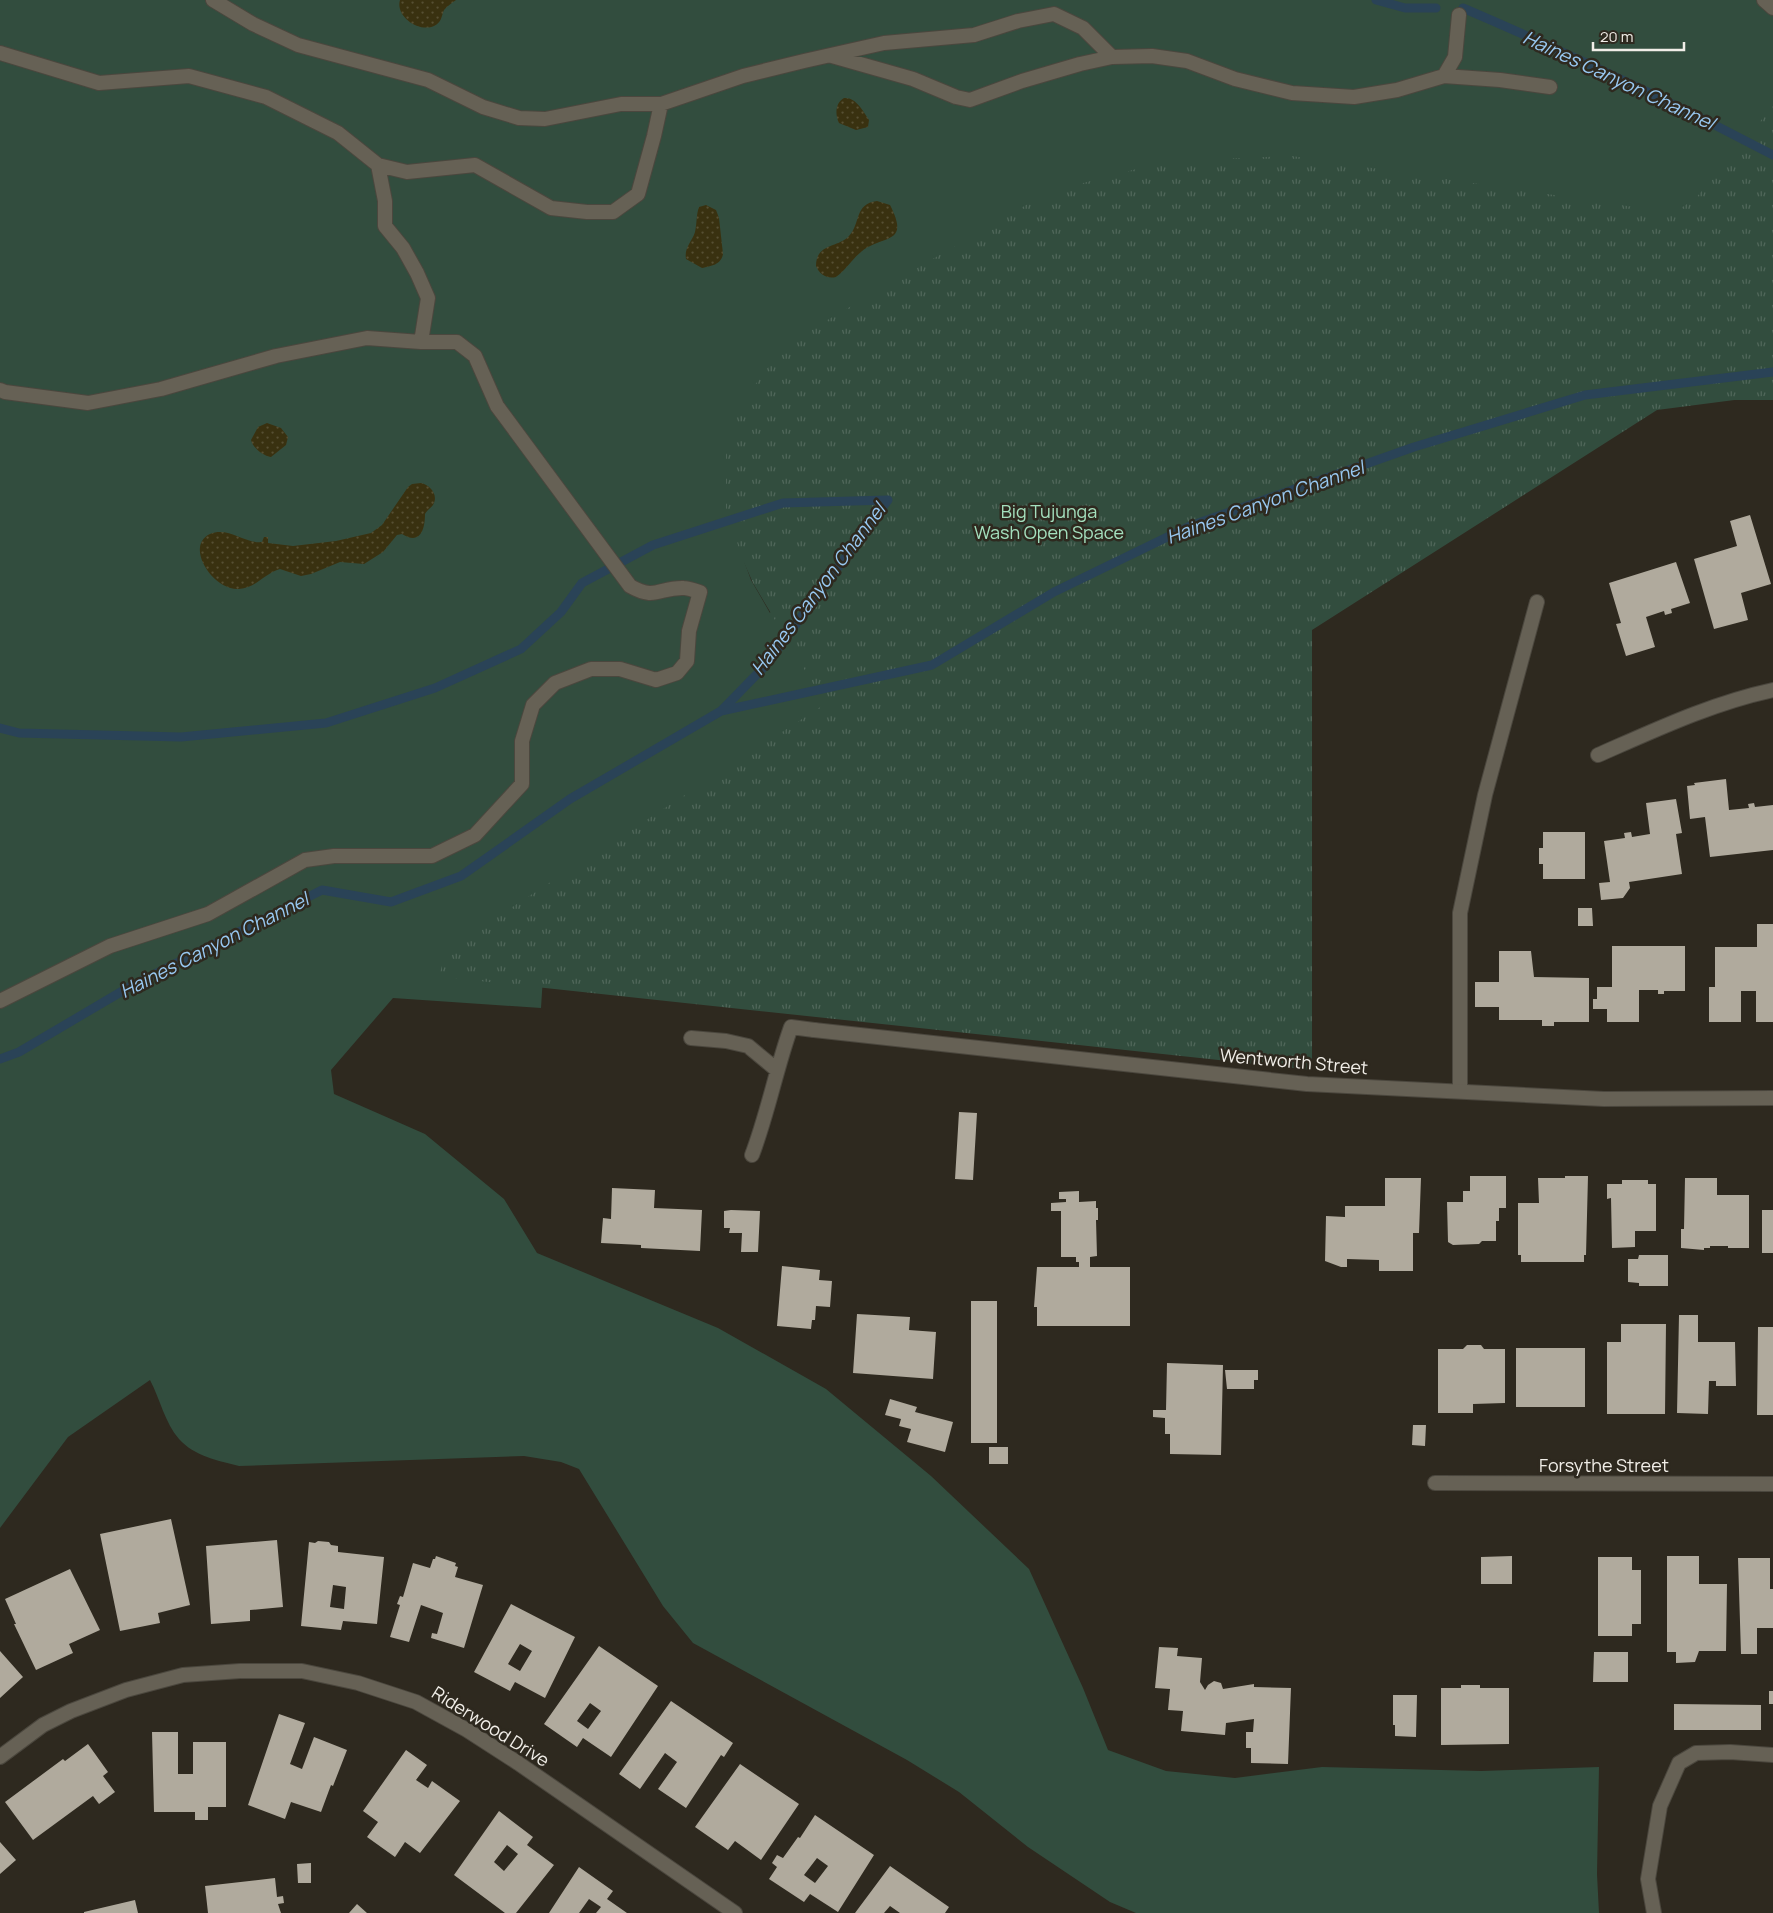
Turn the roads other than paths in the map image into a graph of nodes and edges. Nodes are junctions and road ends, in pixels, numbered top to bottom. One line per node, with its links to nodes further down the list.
1 (213, 0): 10 (street)
2 (1764, 0): 3 (street)
3 (1773, 8)
4 (1459, 15): 8 (street)
5 (0, 53): 11 (street)
6 (829, 55): 7 (street); 7 (street); 10 (street)
7 (1112, 57): 8 (street)
8 (1444, 76): 9 (street)
9 (1550, 87)
10 (661, 104): 11 (street)
11 (378, 165): 12 (street)
12 (421, 342): 13 (street); 17 (street)
13 (0, 390)
14 (1538, 602): 20 (street)
15 (1773, 690): 16 (street)
16 (1598, 756)
17 (0, 1001)
18 (691, 1038): 19 (street)
19 (777, 1070): 20 (street, Wentworth Street); 22 (street)
20 (1460, 1091): 21 (street, Wentworth Street)
21 (1773, 1098)
22 (752, 1155)
23 (1435, 1483): 24 (street, Forsythe Street)
24 (1773, 1484)
25 (1773, 1755): 28 (street)
26 (0, 1756): 27 (street, Riderwood Drive)
27 (735, 1913)
28 (1654, 1913)

